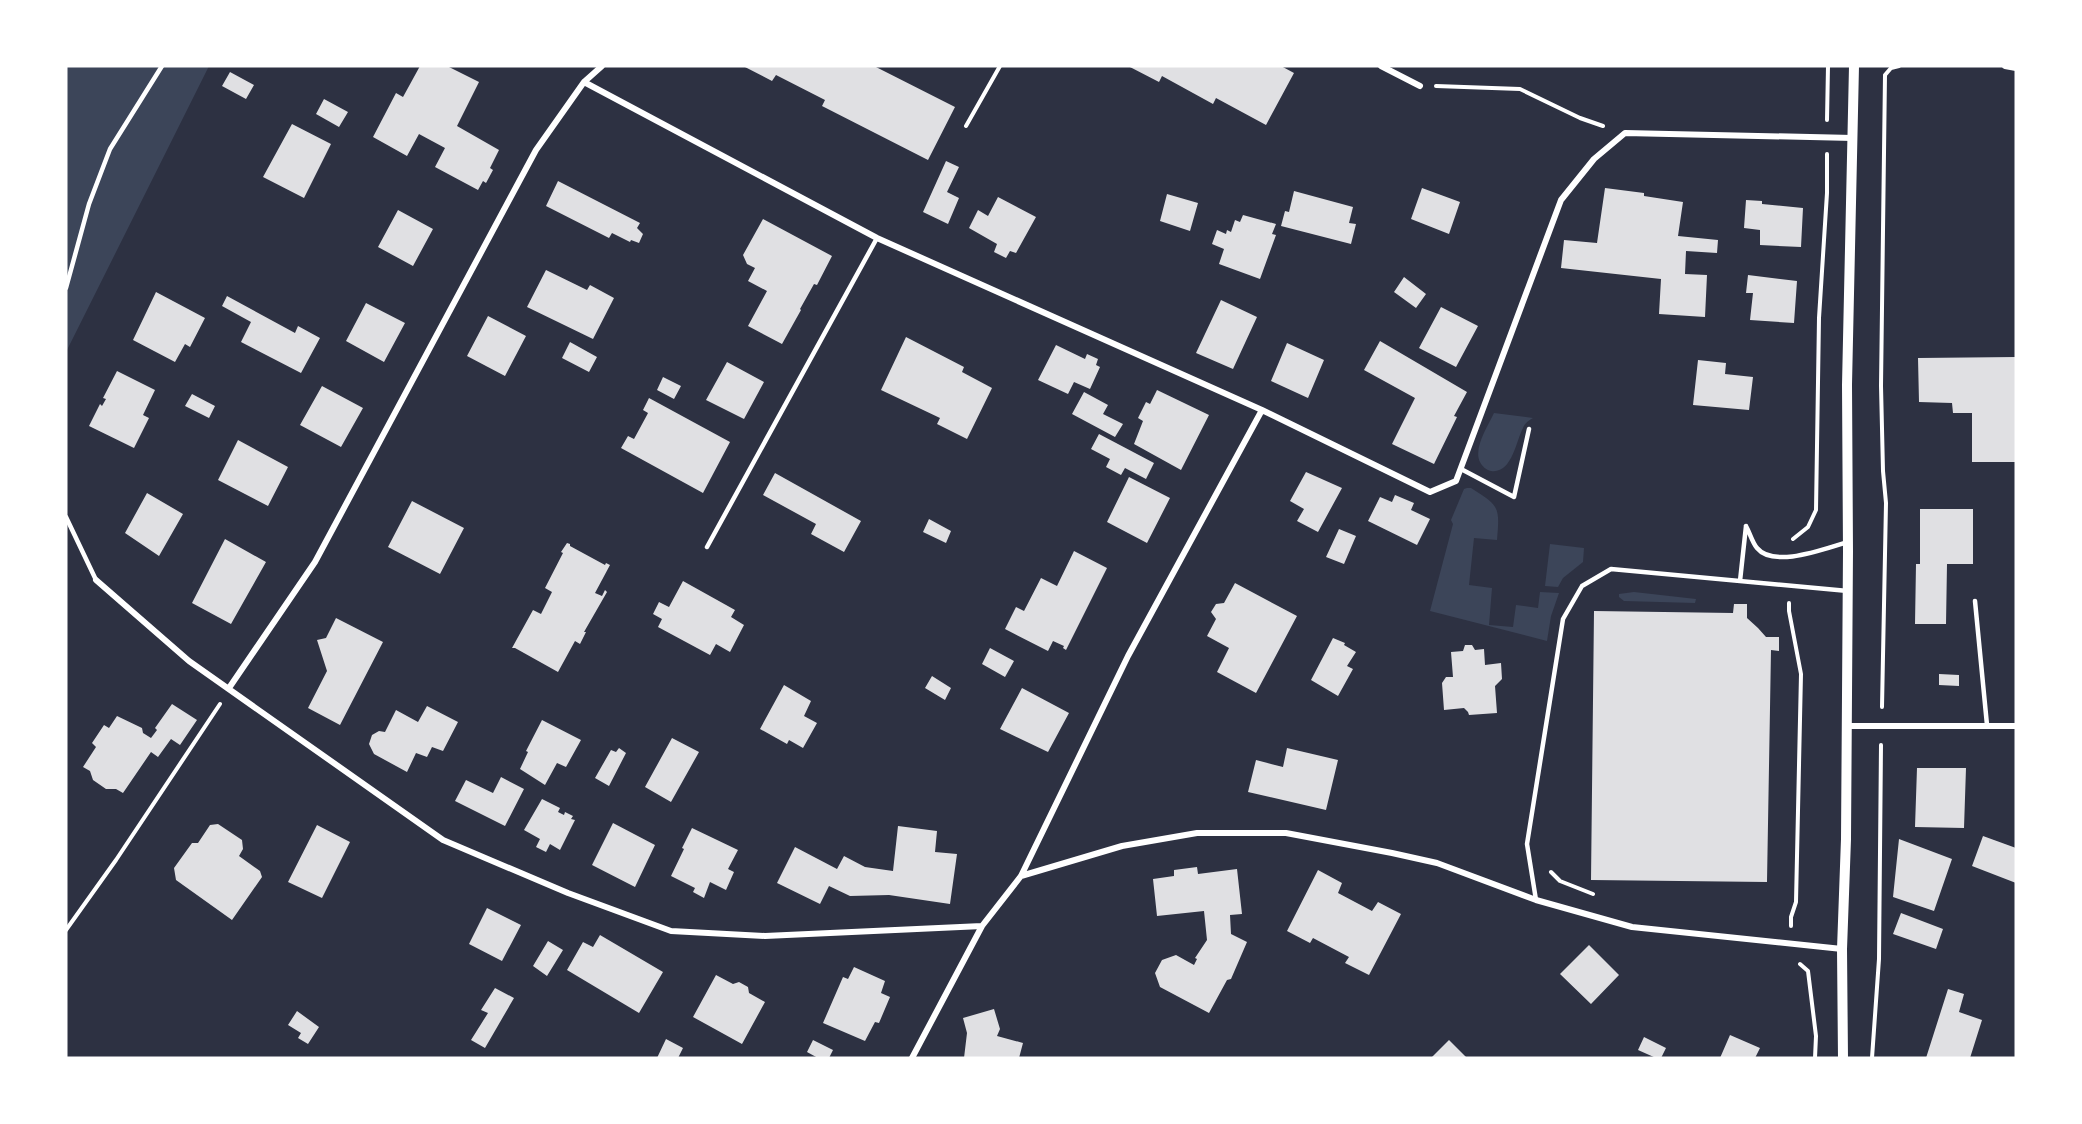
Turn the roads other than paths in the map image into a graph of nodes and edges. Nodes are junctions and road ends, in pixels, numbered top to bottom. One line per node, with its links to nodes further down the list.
1 (162, 66): 11 (lane)
2 (602, 66): 7 (street)
3 (1381, 66): 8 (street)
4 (1854, 66): 9 (street)
5 (2005, 66): 6 (street)
6 (2016, 68)
7 (584, 82): 10 (street); 22 (street)
8 (1420, 86)
9 (1853, 138): 14 (street); 16 (street)
10 (877, 238): 12 (street); 17 (lane)
11 (66, 288)
12 (1262, 410): 14 (street); 26 (street)
13 (1529, 429): 14 (lane)
14 (1461, 469)
15 (66, 517): 18 (lane)
16 (1848, 542): 19 (lane); 20 (street)
17 (707, 547)
18 (96, 580): 22 (street)
19 (1740, 581): 20 (lane); 27 (lane)
20 (1848, 591): 24 (street)
21 (1975, 601): 23 (lane)
22 (230, 688): 28 (street)
23 (1988, 725): 24 (street); 25 (street)
24 (1846, 726): 29 (street)
25 (2016, 726)
26 (1021, 876): 27 (street); 28 (street)
27 (1536, 900): 29 (street)
28 (982, 926): 30 (street)
29 (1842, 949): 31 (street)
30 (912, 1058)
31 (1843, 1058)

